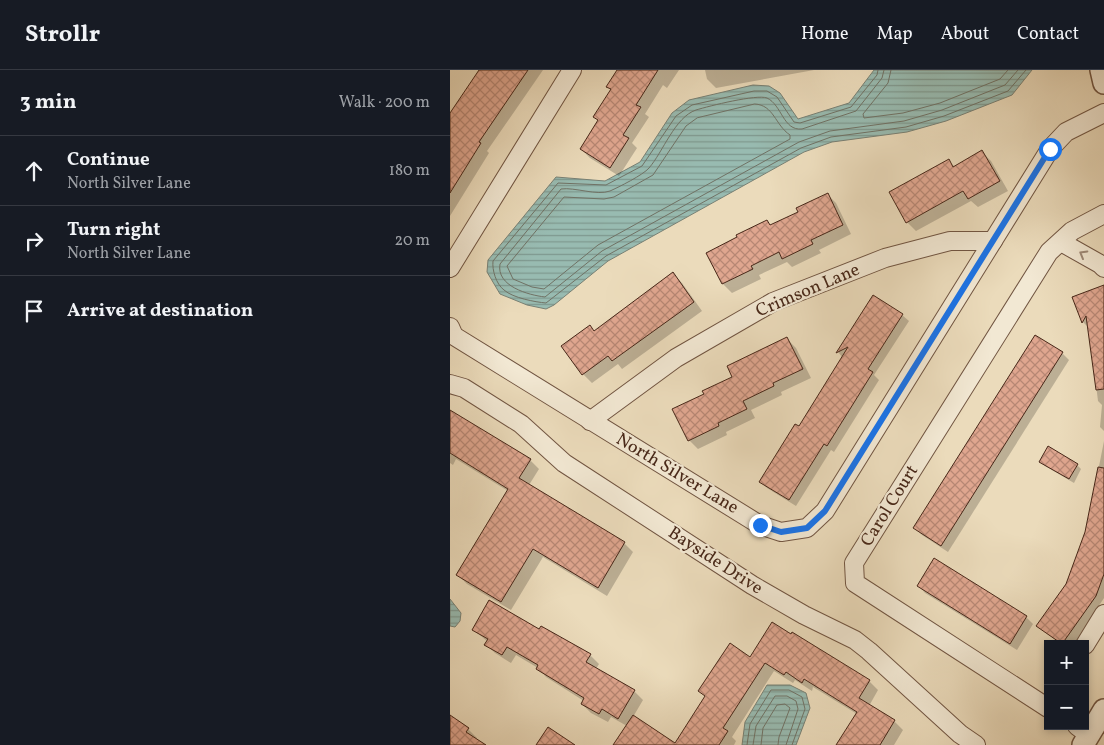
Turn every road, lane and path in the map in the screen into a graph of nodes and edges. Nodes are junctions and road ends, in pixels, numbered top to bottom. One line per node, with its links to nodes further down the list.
1 (572, 70): 8 (street)
2 (1101, 70): 3 (street)
3 (1104, 83)
4 (1104, 113): 6 (street, North Silver Lane)
5 (1104, 214): 7 (street, Carol Court)
6 (993, 241): 12 (street, Crimson Lane); 12 (street, North Silver Lane)
7 (1061, 242): 9 (street, one-way to 7); 15 (street, Carol Court)
8 (450, 268)
9 (1104, 268)
10 (450, 327): 12 (street, North Silver Lane)
11 (450, 384): 18 (street, Bayside Drive)
12 (590, 421)
13 (1104, 614): 14 (street)
14 (1088, 640)
15 (1044, 704)
16 (1104, 710): 17 (street)
17 (1083, 735)
18 (976, 745)

